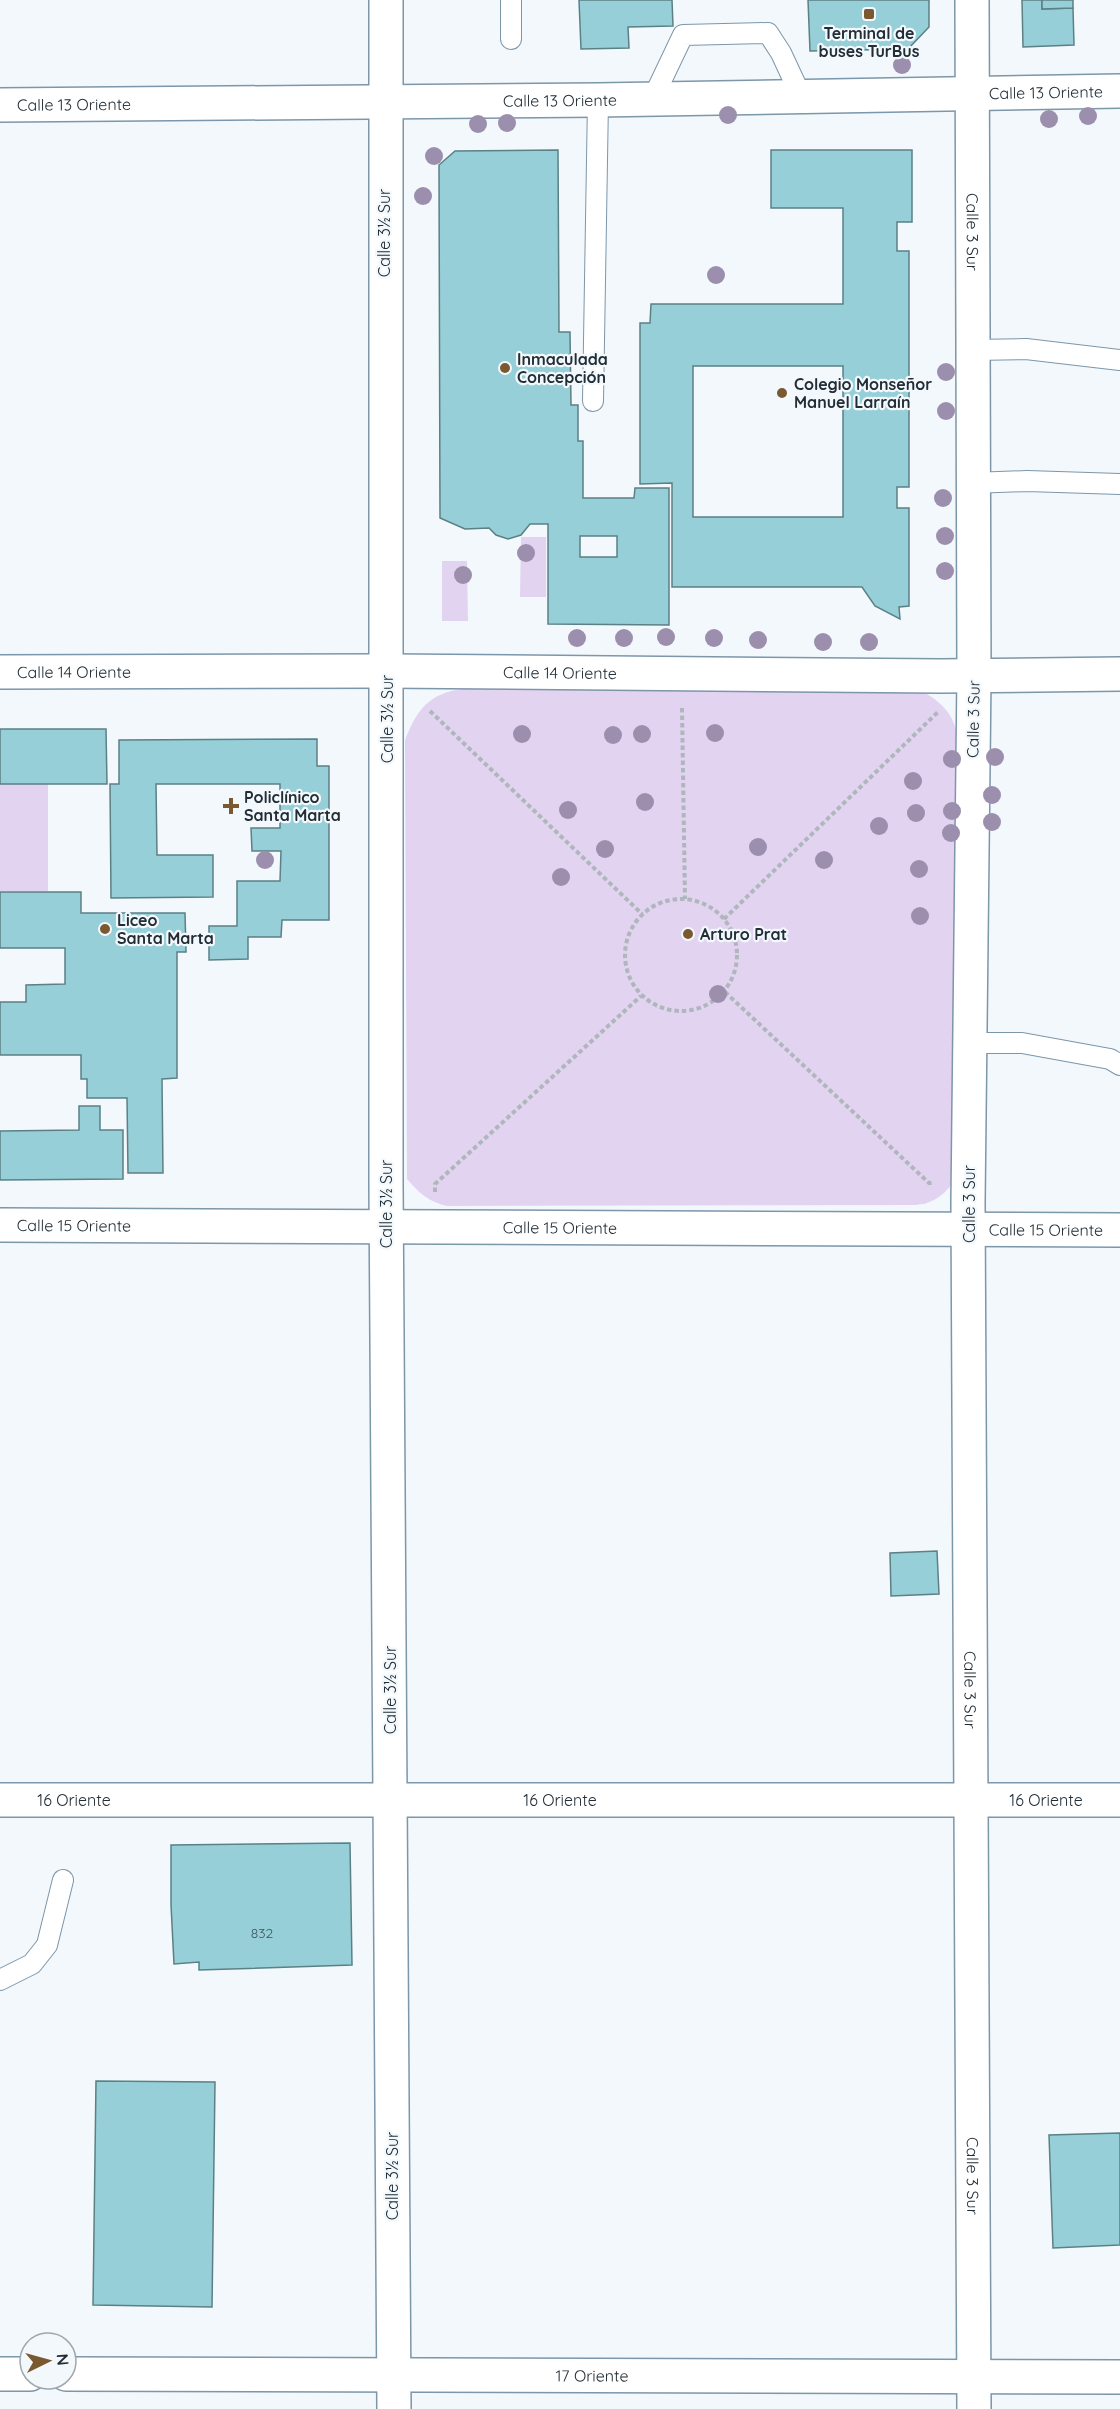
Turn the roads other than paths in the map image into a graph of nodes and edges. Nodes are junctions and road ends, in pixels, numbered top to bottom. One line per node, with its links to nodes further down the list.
1 (386, 0): 10 (street, Calle 3½ Sur)
2 (511, 0): 4 (lane)
3 (972, 0): 6 (street, Calle 3 Sur)
4 (511, 39)
5 (1120, 91): 6 (street, Calle 13 Oriente)
6 (972, 94): 7 (street, Calle 13 Oriente); 12 (street, Calle 3 Sur)
7 (801, 96): 8 (street, Calle 13 Oriente); 8 (lane)
8 (653, 98): 9 (street, Calle 13 Oriente)
9 (598, 99): 10 (street, Calle 13 Oriente); 14 (lane)
10 (385, 100): 11 (street, Calle 13 Oriente); 17 (street, Calle 3½ Sur)
11 (0, 105)
12 (973, 350): 13 (lane); 15 (street, Calle 3 Sur)
13 (1120, 360)
14 (593, 401)
15 (972, 483): 16 (lane); 20 (street, Calle 3 Sur)
16 (1120, 484)
17 (387, 670): 18 (street, Calle 14 Oriente); 20 (street, Calle 14 Oriente); 24 (street, Calle 3½ Sur)
18 (0, 672)
19 (1120, 674): 20 (street, Calle 14 Oriente)
20 (974, 675): 21 (street, Calle 3 Sur)
21 (970, 1042): 22 (lane); 25 (street, Calle 3 Sur)
22 (1120, 1065)
23 (0, 1225): 24 (street, Calle 15 Oriente)
24 (387, 1227): 25 (street, Calle 15 Oriente); 28 (street, Calle 3½ Sur)
25 (969, 1229): 26 (street, Calle 15 Oriente); 29 (street, Calle 3 Sur)
26 (1120, 1230)
27 (0, 1800): 28 (street, 16 Oriente)
28 (390, 1800): 29 (street, 16 Oriente); 36 (street, Calle 3½ Sur)
29 (971, 1800): 30 (street, 16 Oriente); 37 (street, Calle 3 Sur)
30 (1120, 1800)
31 (63, 1880): 32 (lane)
32 (0, 1980)
33 (0, 2374): 34 (street)
34 (18, 2374)
35 (78, 2374): 36 (street, 17 Oriente)
36 (393, 2375): 37 (street, 17 Oriente); 39 (street, Calle 3½ Sur)
37 (974, 2377): 38 (street, 17 Oriente); 40 (street, Calle 3 Sur)
38 (1120, 2377)
39 (394, 2409)
40 (974, 2409)

